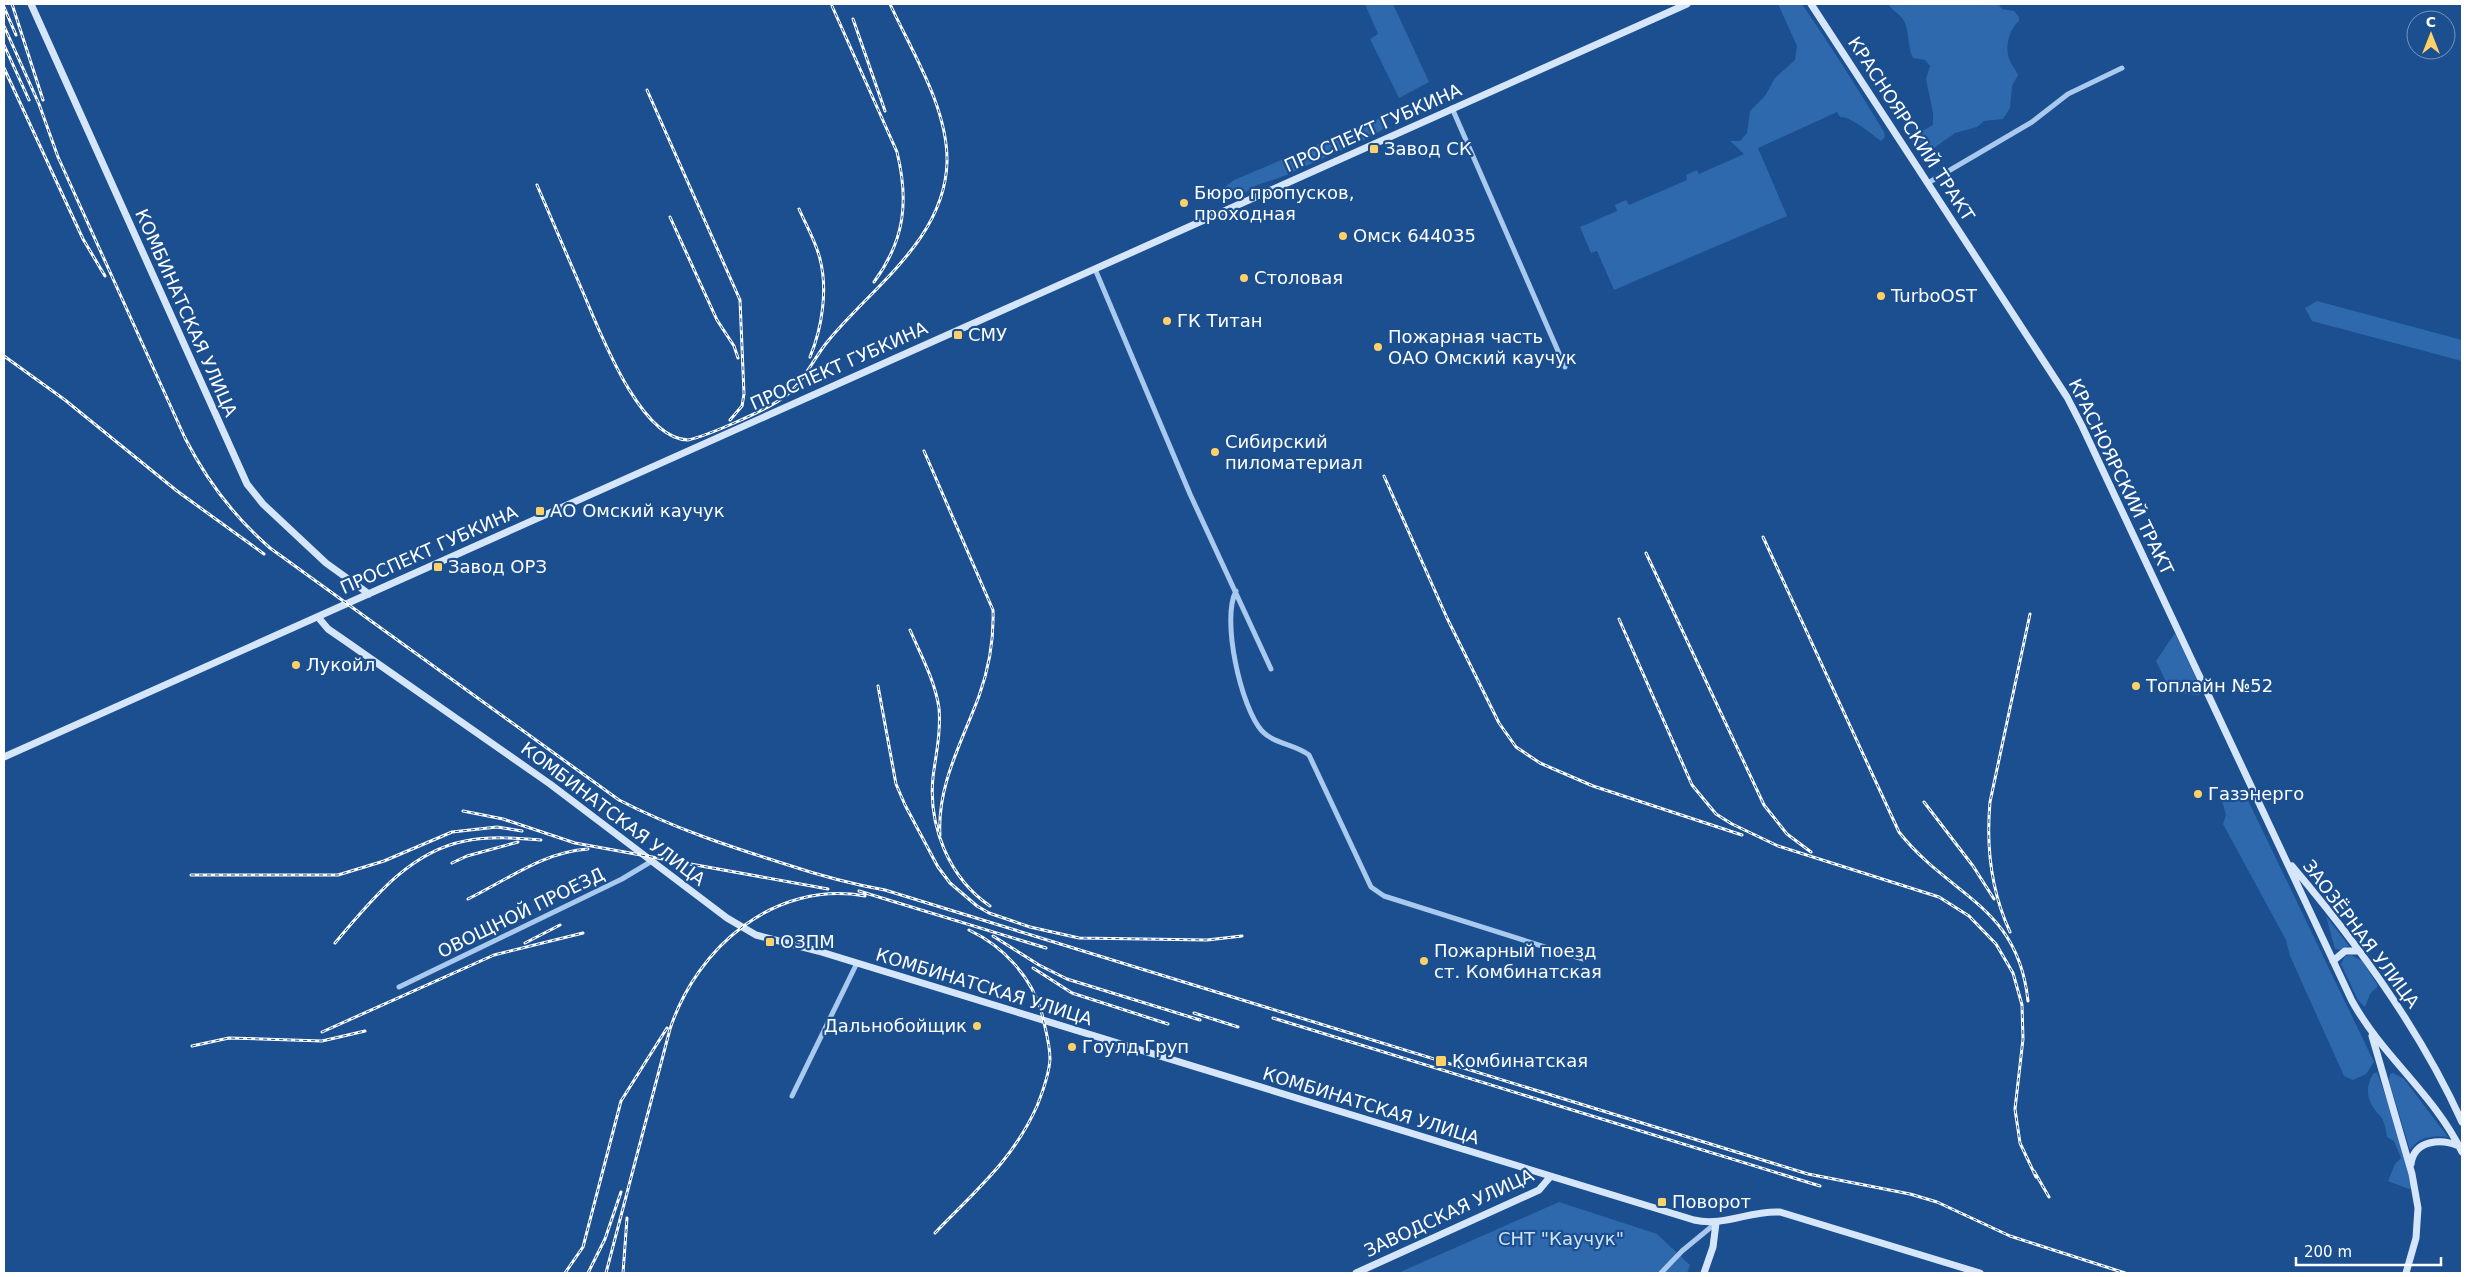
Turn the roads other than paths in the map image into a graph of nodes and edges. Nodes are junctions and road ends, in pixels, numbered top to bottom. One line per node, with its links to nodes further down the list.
1 (31, 4): 10 (main road, КОМБИНАТСКАЯ УЛИЦА)
2 (1687, 4): 5 (main road, ПРОСПЕКТ ГУБКИНА)
3 (1811, 4): 6 (main road, КРАСНОЯРСКИЙ ТРАКТ)
4 (2122, 68): 6 (street)
5 (1452, 108): 7 (main road, ПРОСПЕКТ ГУБКИНА); 8 (street)
6 (1928, 182): 14 (main road, КРАСНОЯРСКИЙ ТРАКТ)
7 (1095, 269): 9 (street); 10 (main road, ПРОСПЕКТ ГУБКИНА)
8 (1565, 367)
9 (1236, 591): 12 (street); 17 (street)
10 (369, 594): 11 (main road, ПРОСПЕКТ ГУБКИНА)
11 (318, 617): 13 (main road, ПРОСПЕКТ ГУБКИНА); 15 (main road, КОМБИНАТСКАЯ УЛИЦА)
12 (1272, 669)
13 (4, 756)
14 (2285, 858): 16 (main road, ЗАОЗЁРНАЯ УЛИЦА); 18 (main road, ЗАОЗЁРНАЯ УЛИЦА)
15 (652, 861): 19 (main road, КОМБИНАТСКАЯ УЛИЦА); 20 (street, ОВОЩНОЙ ПРОЕЗД)
16 (2358, 951): 18 (main road); 23 (main road, ЗАОЗЁРНАЯ УЛИЦА)
17 (1583, 959)
18 (2333, 961): 21 (main road, ЗАОЗЁРНАЯ УЛИЦА)
19 (857, 963): 22 (street); 26 (main road, КОМБИНАТСКАЯ УЛИЦА)
20 (399, 987)
21 (2372, 1033): 24 (main road, ЗАОЗЁРНАЯ УЛИЦА); 25 (main road, ЗАОЗЁРНАЯ УЛИЦА)
22 (792, 1096)
23 (2462, 1122)
24 (2461, 1149): 25 (main road)
25 (2410, 1167): 32 (main road, ЗАОЗЁРНАЯ УЛИЦА)
26 (1550, 1177): 27 (main road, КОМБИНАТСКАЯ УЛИЦА); 28 (main road, ЗАВОДСКАЯ УЛИЦА)
27 (1716, 1223): 29 (street); 30 (main road); 31 (main road, КОМБИНАТСКАЯ УЛИЦА)
28 (1356, 1273)
29 (1661, 1273)
30 (1704, 1273)
31 (1980, 1273)
32 (2406, 1273)

